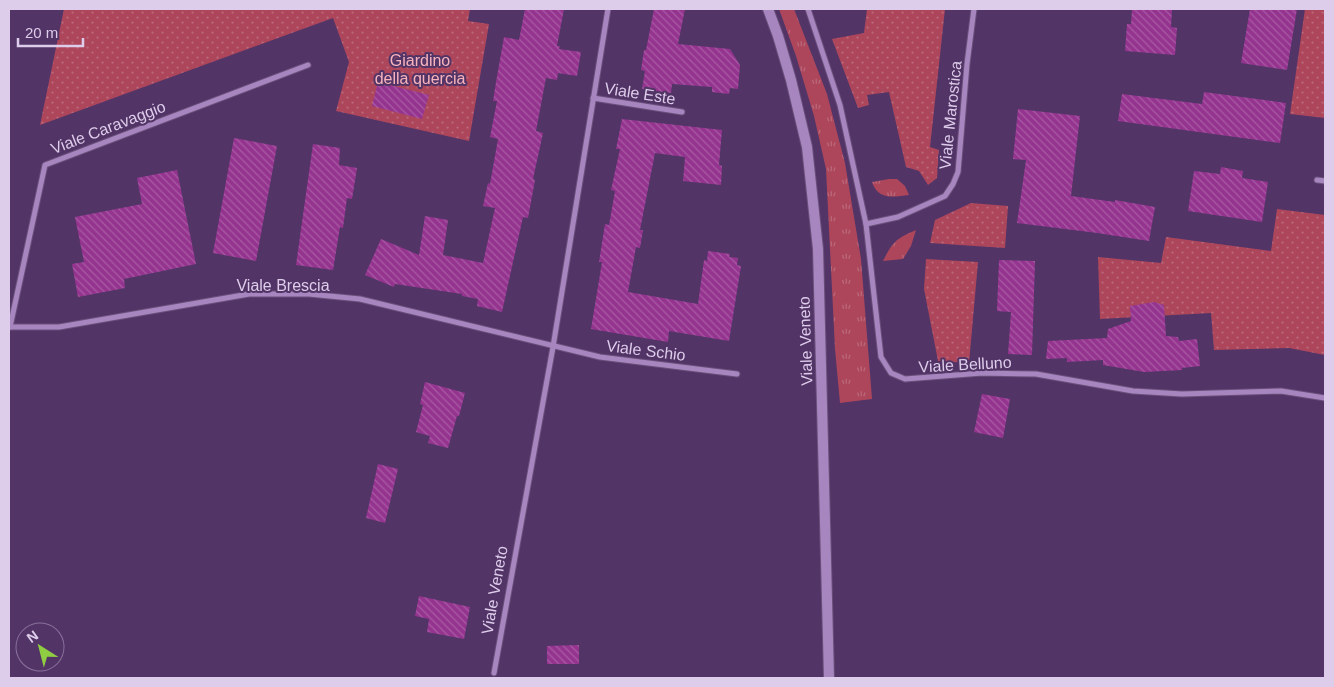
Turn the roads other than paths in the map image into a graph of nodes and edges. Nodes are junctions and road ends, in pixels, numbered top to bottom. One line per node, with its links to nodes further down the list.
1 (608, 9): 6 (street, Viale Veneto)
2 (768, 9): 16 (main road, Viale Veneto)
3 (808, 9): 10 (street, Viale Belluno)
4 (974, 9): 10 (street, Viale Marostica)
5 (308, 65): 11 (street, Viale Caravaggio)
6 (593, 98): 7 (street, Viale Este); 12 (street, Viale Veneto)
7 (682, 112)
8 (1317, 180): 9 (street)
9 (1325, 181)
10 (866, 224): 14 (street, Viale Belluno)
11 (9, 327): 12 (street, Viale Brescia)
12 (553, 347): 13 (street, Viale Schio); 15 (street, Viale Veneto)
13 (737, 374)
14 (1325, 398)
15 (494, 673)
16 (829, 678)

